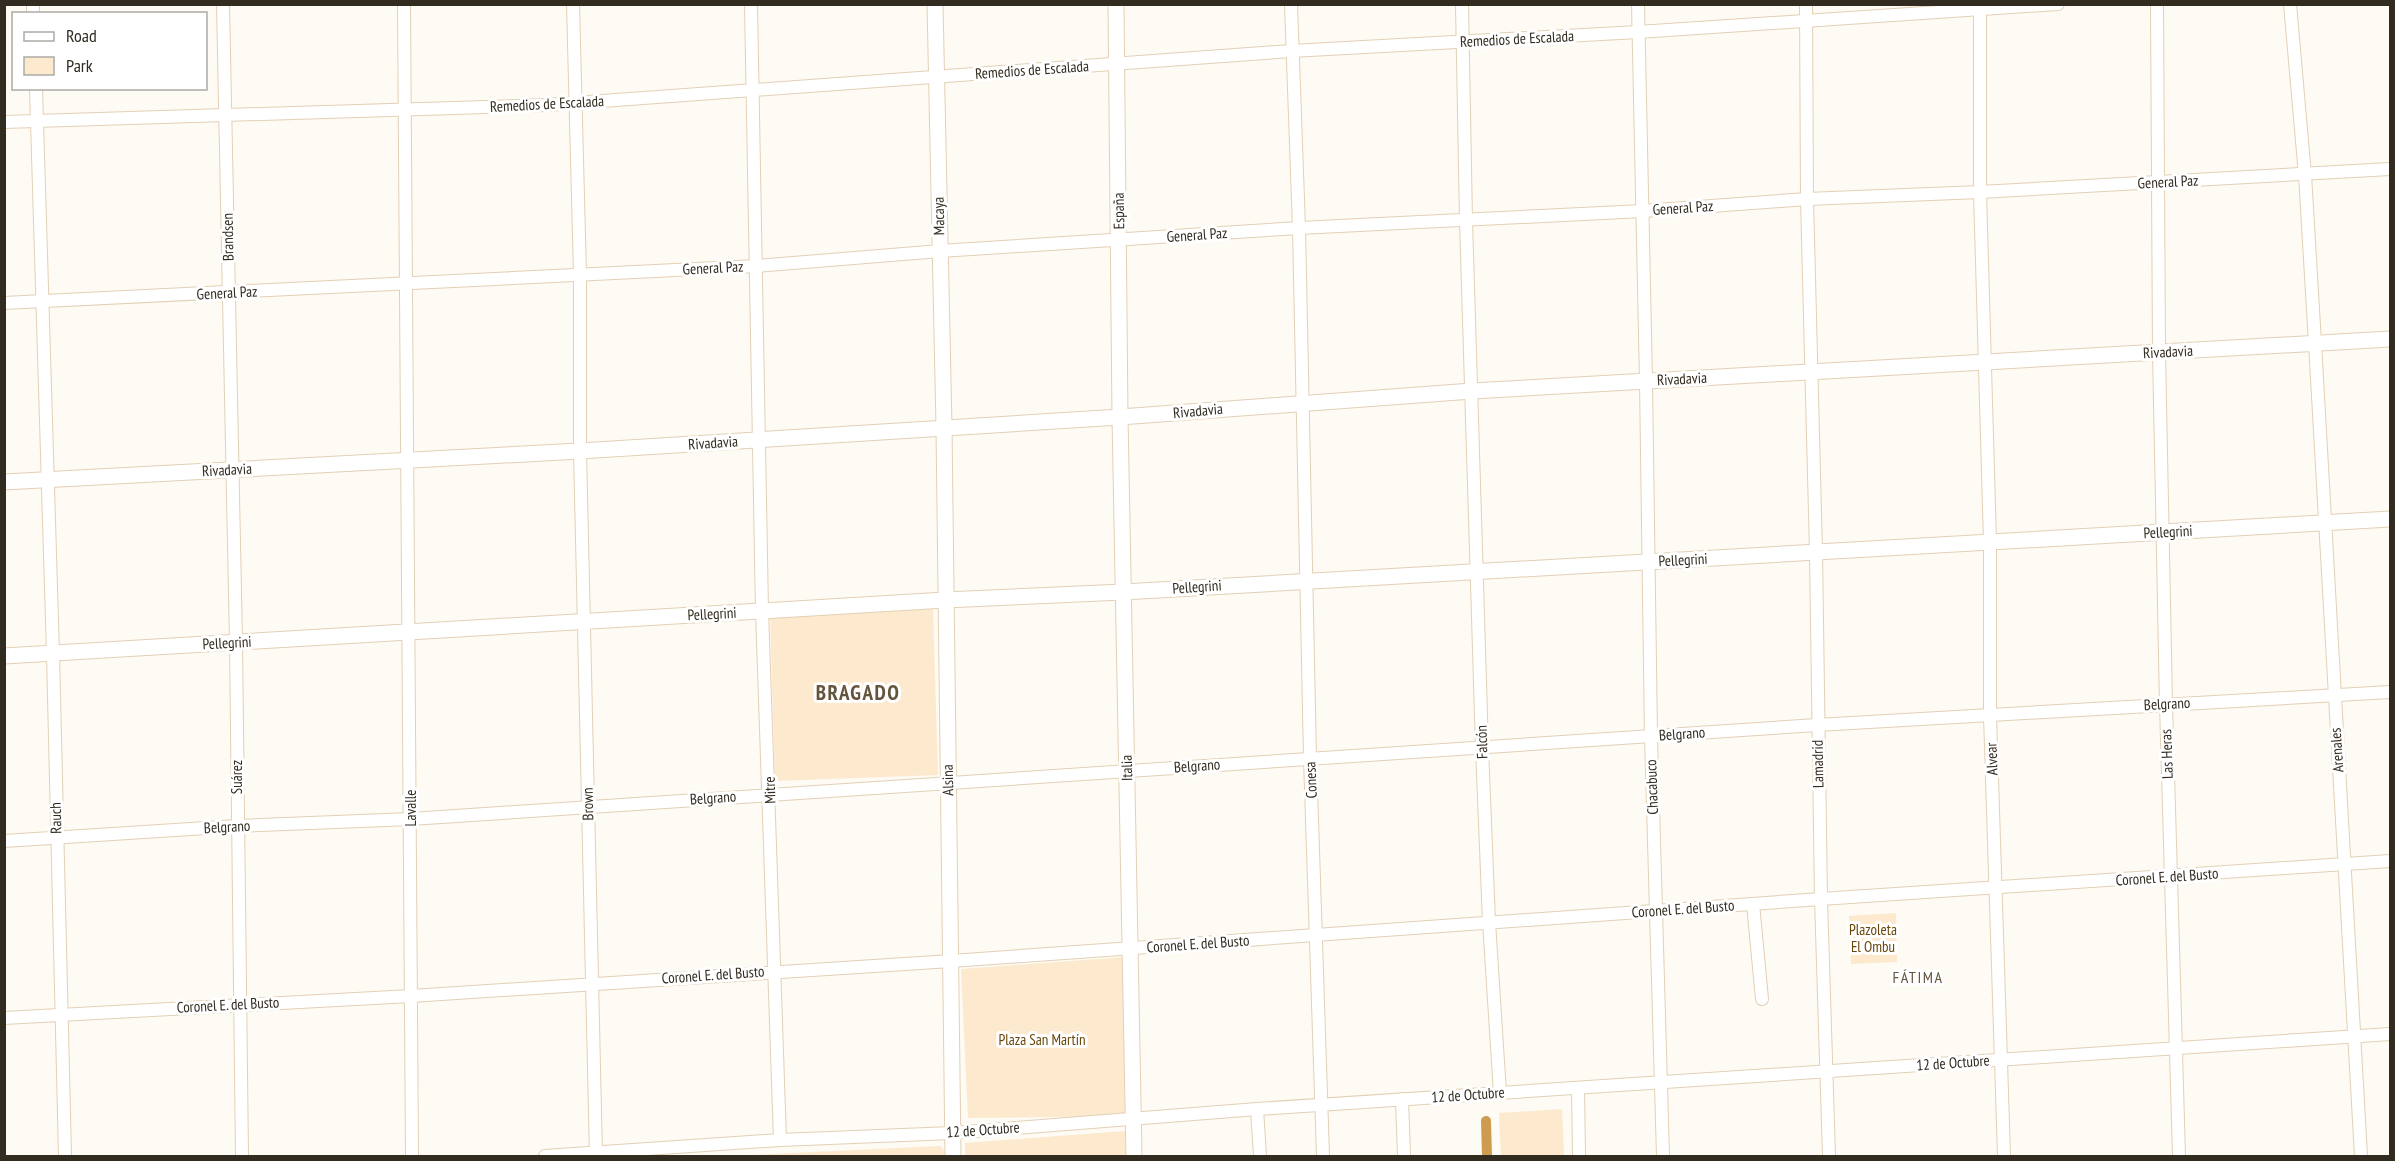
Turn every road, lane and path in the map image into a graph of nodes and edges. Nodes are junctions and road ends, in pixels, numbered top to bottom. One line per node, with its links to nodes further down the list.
1 (224, 4): 25 (street, Brandsen)
2 (404, 4): 24 (street, Lavalle)
3 (573, 4): 23 (street, Brown)
4 (751, 4): 22 (street, Mitre)
5 (935, 4): 20 (main road, Macaya)
6 (1116, 4): 19 (main road, España)
7 (1291, 4): 18 (street, Conesa)
8 (1462, 4): 17 (street, Falcón)
9 (1638, 4): 16 (street, Chacabuco)
10 (1806, 4): 15 (street, Lamadrid)
11 (2058, 4): 14 (street, Remedios de Escalada)
12 (2157, 4): 30 (street, Las Heras)
13 (2290, 4): 29 (street, Arenales)
14 (1980, 7): 15 (street, Remedios de Escalada); 31 (street, Alvear)
15 (1806, 20): 16 (street, Remedios de Escalada); 32 (street, Lamadrid)
16 (1638, 32): 17 (street, Remedios de Escalada); 33 (street, Chacabuco)
17 (1462, 42): 18 (street, Remedios de Escalada); 34 (street, Falcón)
18 (1291, 51): 19 (street, Remedios de Escalada); 35 (street, Conesa)
19 (1117, 64): 20 (street, Remedios de Escalada); 36 (main road, España)
20 (937, 77): 22 (street, Remedios de Escalada); 37 (main road, Macaya)
21 (36, 90): 27 (street, Rauch)
22 (753, 90): 23 (street, Remedios de Escalada); 38 (street, Mitre)
23 (575, 103): 24 (street, Remedios de Escalada); 39 (street, Brown)
24 (405, 109): 25 (street, Remedios de Escalada); 40 (street, Lavalle)
25 (226, 115): 27 (street, Remedios de Escalada); 41 (street, Brandsen)
26 (4, 122): 27 (street, Remedios de Escalada)
27 (37, 122): 42 (street, Rauch)
28 (2391, 169): 29 (street, General Paz)
29 (2305, 175): 30 (street, General Paz); 45 (street, Arenales)
30 (2159, 183): 31 (street, General Paz); 46 (street, Las Heras)
31 (1980, 192): 32 (street, General Paz); 47 (street, Alvear)
32 (1807, 199): 33 (street, General Paz); 48 (street, Lamadrid)
33 (1643, 211): 34 (street, General Paz); 49 (street, Chacabuco)
34 (1466, 220): 35 (street, General Paz); 50 (street, Falcón)
35 (1299, 228): 36 (street, General Paz); 51 (street, Conesa)
36 (1120, 240): 37 (street, General Paz); 52 (main road, España)
37 (940, 251): 38 (street, General Paz); 53 (main road, Macaya)
38 (757, 266): 39 (street, General Paz); 54 (street, Mitre)
39 (580, 275): 40 (street, General Paz); 55 (street, Brown)
40 (405, 284): 41 (street, General Paz); 56 (street, Lavalle)
41 (229, 293): 42 (street, General Paz); 57 (street, Brandsen)
42 (43, 302): 43 (street, General Paz); 58 (street, Rauch)
43 (4, 303)
44 (2391, 339): 45 (main road, Rivadavia)
45 (2315, 343): 46 (main road, Rivadavia); 61 (street, Arenales)
46 (2159, 352): 47 (main road, Rivadavia); 62 (street, Las Heras)
47 (1984, 361): 48 (main road, Rivadavia); 63 (street, Alvear)
48 (1811, 372): 49 (main road, Rivadavia); 64 (street, Lamadrid)
49 (1646, 381): 50 (main road, Rivadavia); 65 (street, Chacabuco)
50 (1472, 391): 51 (main road, Rivadavia); 66 (street, Falcón)
51 (1302, 403): 52 (main road, Rivadavia); 67 (street, Conesa)
52 (1120, 417): 53 (main road, Rivadavia); 68 (main road, Italia)
53 (944, 427): 54 (main road, Rivadavia); 69 (main road, Alsina)
54 (759, 440): 55 (main road, Rivadavia); 70 (street, Mitre)
55 (580, 451): 56 (main road, Rivadavia); 71 (street, Brown)
56 (406, 460): 57 (main road, Rivadavia); 72 (street, Lavalle)
57 (233, 470): 58 (main road, Rivadavia); 73 (street, Suárez)
58 (47, 480): 59 (main road, Rivadavia); 74 (street, Rauch)
59 (4, 482)
60 (2391, 519): 61 (main road, Pellegrini)
61 (2326, 524): 62 (main road, Pellegrini); 77 (street, Arenales)
62 (2163, 532): 63 (main road, Pellegrini); 78 (street, Las Heras)
63 (1990, 542): 64 (main road, Pellegrini); 79 (street, Alvear)
64 (1816, 552): 65 (main road, Pellegrini); 80 (street, Lamadrid)
65 (1648, 562): 66 (main road, Pellegrini); 81 (street, Chacabuco)
66 (1478, 570): 67 (main road, Pellegrini); 82 (street, Falcón)
67 (1305, 580): 68 (main road, Pellegrini); 83 (street, Conesa)
68 (1123, 592): 69 (main road, Pellegrini); 84 (main road, Italia)
69 (945, 600): 70 (main road, Pellegrini); 85 (main road, Alsina)
70 (762, 611): 71 (main road, Pellegrini); 86 (street, Mitre)
71 (584, 621): 72 (main road, Pellegrini); 87 (street, Brown)
72 (410, 632): 73 (main road, Pellegrini); 88 (street, Lavalle)
73 (236, 642): 74 (main road, Pellegrini); 89 (street, Suárez)
74 (53, 654): 75 (main road, Pellegrini); 90 (street, Rauch)
75 (4, 656)
76 (2391, 692): 77 (street, Belgrano)
77 (2334, 695): 78 (street, Belgrano); 93 (street, Arenales)
78 (2166, 704): 79 (street, Belgrano); 94 (street, Las Heras)
79 (1990, 715): 80 (street, Belgrano); 95 (street, Alvear)
80 (1817, 725): 81 (street, Belgrano); 96 (street, Lamadrid)
81 (1651, 736): 82 (street, Belgrano); 98 (street, Chacabuco)
82 (1482, 748): 83 (street, Belgrano); 99 (street, Falcón)
83 (1310, 758): 84 (street, Belgrano); 100 (street, Conesa)
84 (1127, 770): 85 (street, Belgrano); 101 (main road, Italia)
85 (948, 782): 86 (street, Belgrano); 102 (main road, Alsina)
86 (770, 794): 87 (street, Belgrano); 103 (street, Mitre)
87 (588, 806): 88 (street, Belgrano); 104 (street, Brown)
88 (411, 819): 89 (street, Belgrano); 105 (street, Lavalle)
89 (237, 826): 90 (street, Belgrano); 107 (street, Suárez)
90 (56, 837): 91 (street, Belgrano); 108 (street, Rauch)
91 (4, 841)
92 (2391, 861): 93 (street, Coronel E. del Busto)
93 (2344, 864): 94 (street, Coronel E. del Busto); 111 (street, Arenales)
94 (2170, 876): 95 (street, Coronel E. del Busto); 112 (street, Las Heras)
95 (1996, 889): 96 (street, Coronel E. del Busto); 113 (street, Alvear)
96 (1821, 899): 97 (street, Coronel E. del Busto); 114 (street, Lamadrid)
97 (1753, 904): 98 (street, Coronel E. del Busto); 106 (street)
98 (1656, 912): 99 (street, Coronel E. del Busto); 115 (street, Chacabuco)
99 (1489, 922): 100 (street, Coronel E. del Busto); 117 (street, Falcón)
100 (1316, 936): 101 (street, Coronel E. del Busto); 119 (street, Conesa)
101 (1131, 949): 102 (street, Coronel E. del Busto); 121 (main road, Italia)
102 (951, 961): 103 (street, Coronel E. del Busto); 122 (main road, Alsina)
103 (775, 972): 104 (street, Coronel E. del Busto); 123 (street, Mitre)
104 (592, 983): 105 (street, Coronel E. del Busto); 124 (street, Brown)
105 (411, 996): 107 (street, Coronel E. del Busto); 127 (street, Lavalle)
106 (1762, 999)
107 (241, 1004): 108 (street, Coronel E. del Busto); 126 (street, Suárez)
108 (62, 1014): 109 (street, Coronel E. del Busto); 125 (street, Rauch)
109 (4, 1018)
110 (2391, 1034): 111 (street, 12 de Octubre)
111 (2355, 1036): 112 (street, 12 de Octubre); 139 (street, Arenales)
112 (2176, 1048): 113 (street, 12 de Octubre); 138 (street, Las Heras)
113 (2002, 1060): 114 (street, 12 de Octubre); 137 (street, Alvear)
114 (1826, 1071): 115 (street, 12 de Octubre); 136 (street, Lamadrid)
115 (1660, 1082): 116 (street, 12 de Octubre); 135 (street, Chacabuco)
116 (1578, 1088): 117 (street, 12 de Octubre); 134 (street)
117 (1500, 1093): 118 (street, 12 de Octubre)
118 (1402, 1100): 119 (street, 12 de Octubre); 133 (street)
119 (1321, 1105): 120 (street, 12 de Octubre); 132 (street, Conesa)
120 (1257, 1109): 121 (street, 12 de Octubre); 131 (street)
121 (1133, 1118): 122 (street, 12 de Octubre); 130 (main road, Italia)
122 (952, 1133): 123 (street, 12 de Octubre); 129 (main road, Alsina)
123 (780, 1140): 124 (street, 12 de Octubre)
124 (596, 1155): 128 (street, 12 de Octubre)
125 (65, 1156)
126 (242, 1156)
127 (412, 1156)
128 (545, 1156)
129 (953, 1156)
130 (1134, 1156)
131 (1260, 1156)
132 (1323, 1156)
133 (1404, 1156)
134 (1579, 1156)
135 (1663, 1156)
136 (1829, 1156)
137 (2004, 1156)
138 (2179, 1156)
139 (2361, 1156)

